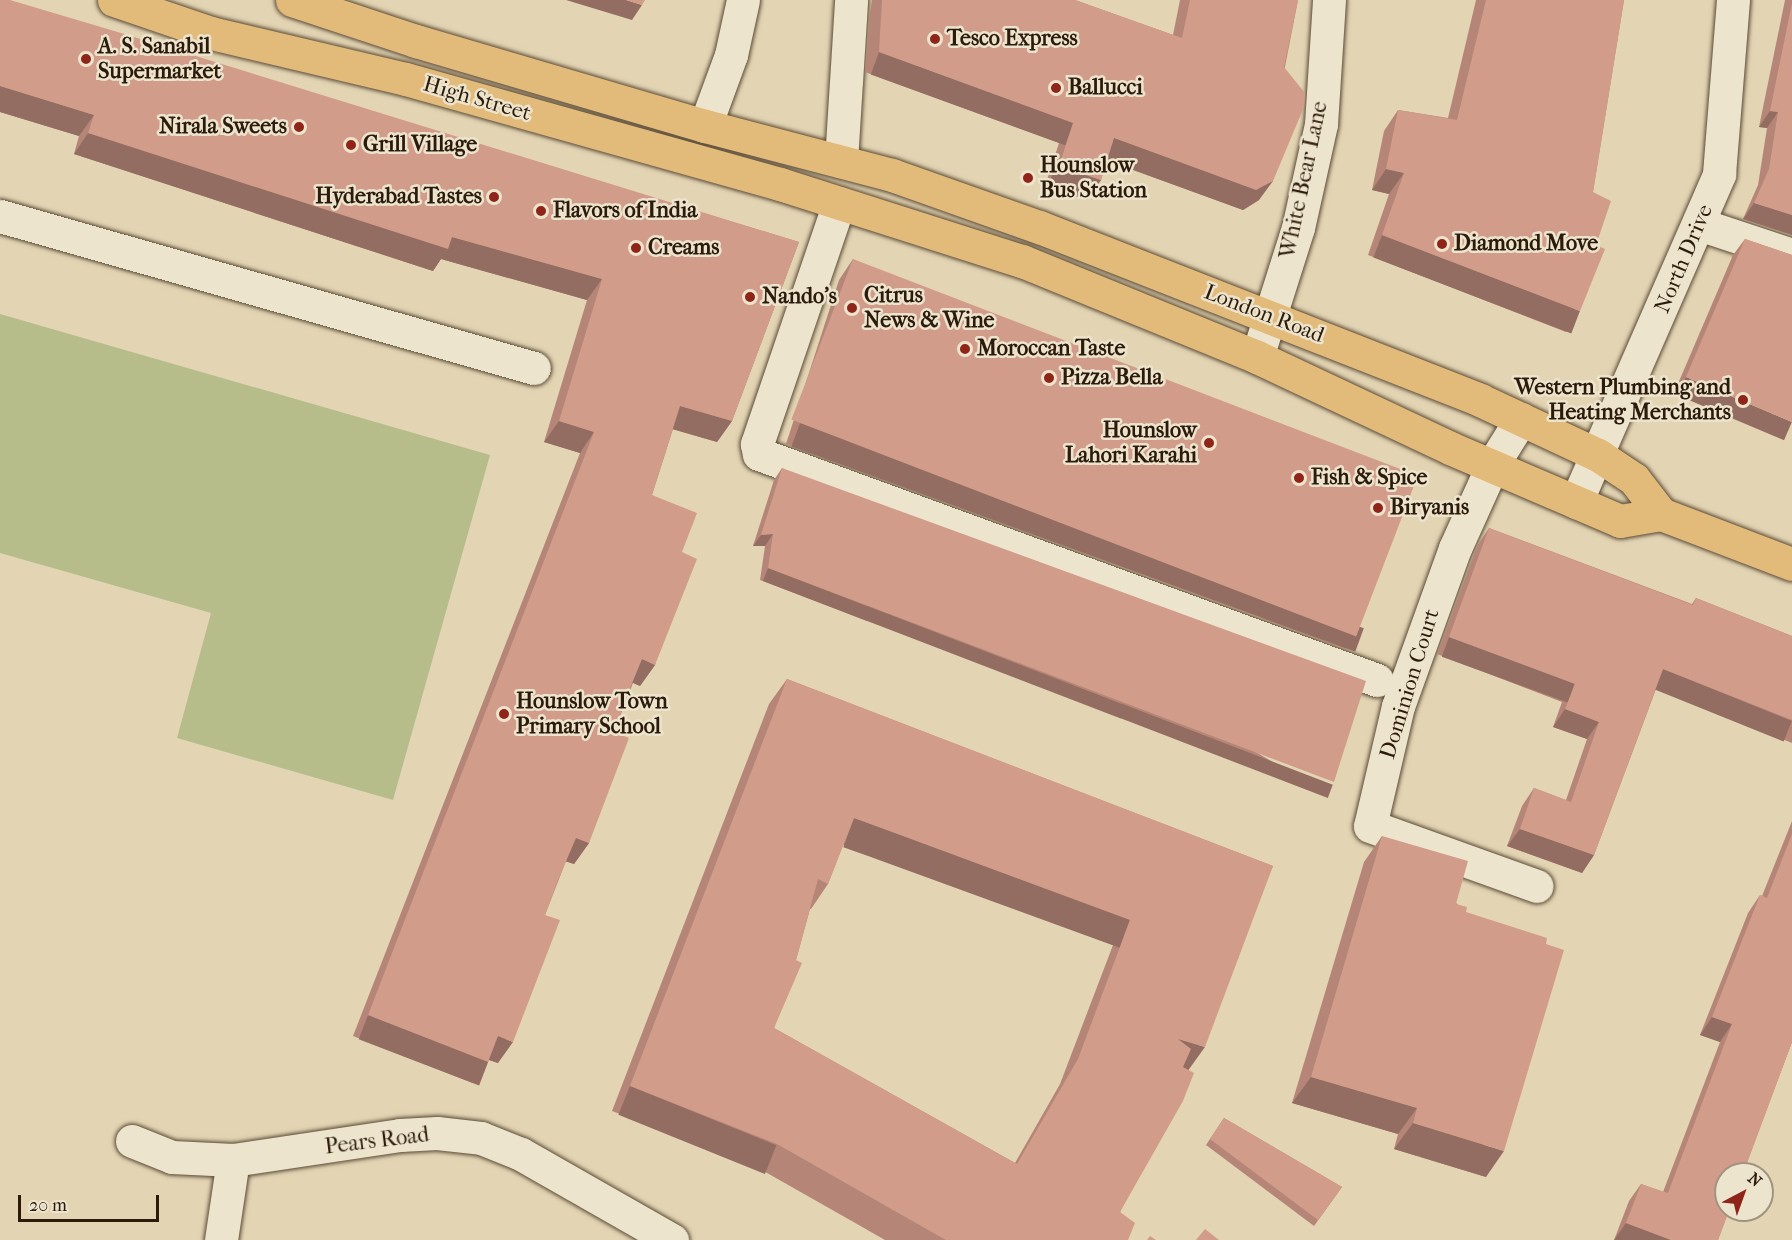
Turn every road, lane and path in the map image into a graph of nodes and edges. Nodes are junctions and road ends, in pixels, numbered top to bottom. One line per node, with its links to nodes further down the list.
1 (114, 0): 7 (main road, High Street)
2 (290, 0): 7 (main road); 8 (main road, High Street)
3 (743, 0): 8 (street)
4 (851, 0): 10 (street)
5 (1329, 0): 15 (street, White Bear Lane)
6 (1733, 0): 13 (street, North Drive)
7 (277, 48): 9 (main road, High Street)
8 (705, 126): 9 (main road); 10 (main road, High Street)
9 (696, 160): 11 (main road, High Street)
10 (841, 161): 11 (main road); 15 (main road, London Road)
11 (839, 203): 16 (main road, London Road); 24 (street)
12 (0, 216): 17 (street)
13 (1699, 224): 14 (street); 19 (street, North Drive)
14 (1792, 255)
15 (1272, 316): 16 (street, White Bear Lane); 18 (main road, London Road)
16 (1257, 357): 20 (main road, London Road)
17 (534, 368)
18 (1521, 419): 19 (main road, London Road); 20 (street, Dominion Court)
19 (1598, 455): 21 (street, North Drive); 22 (main road, London Road)
20 (1493, 464): 21 (main road, London Road); 25 (street, Dominion Court)
21 (1576, 502): 22 (main road, London Road)
22 (1661, 514): 23 (main road)
23 (1792, 564)
24 (1377, 680)
25 (1537, 886)
26 (132, 1141): 27 (street, Pears Road)
27 (233, 1161): 28 (street); 29 (street, Pears Road)
28 (221, 1240)
29 (672, 1240)

